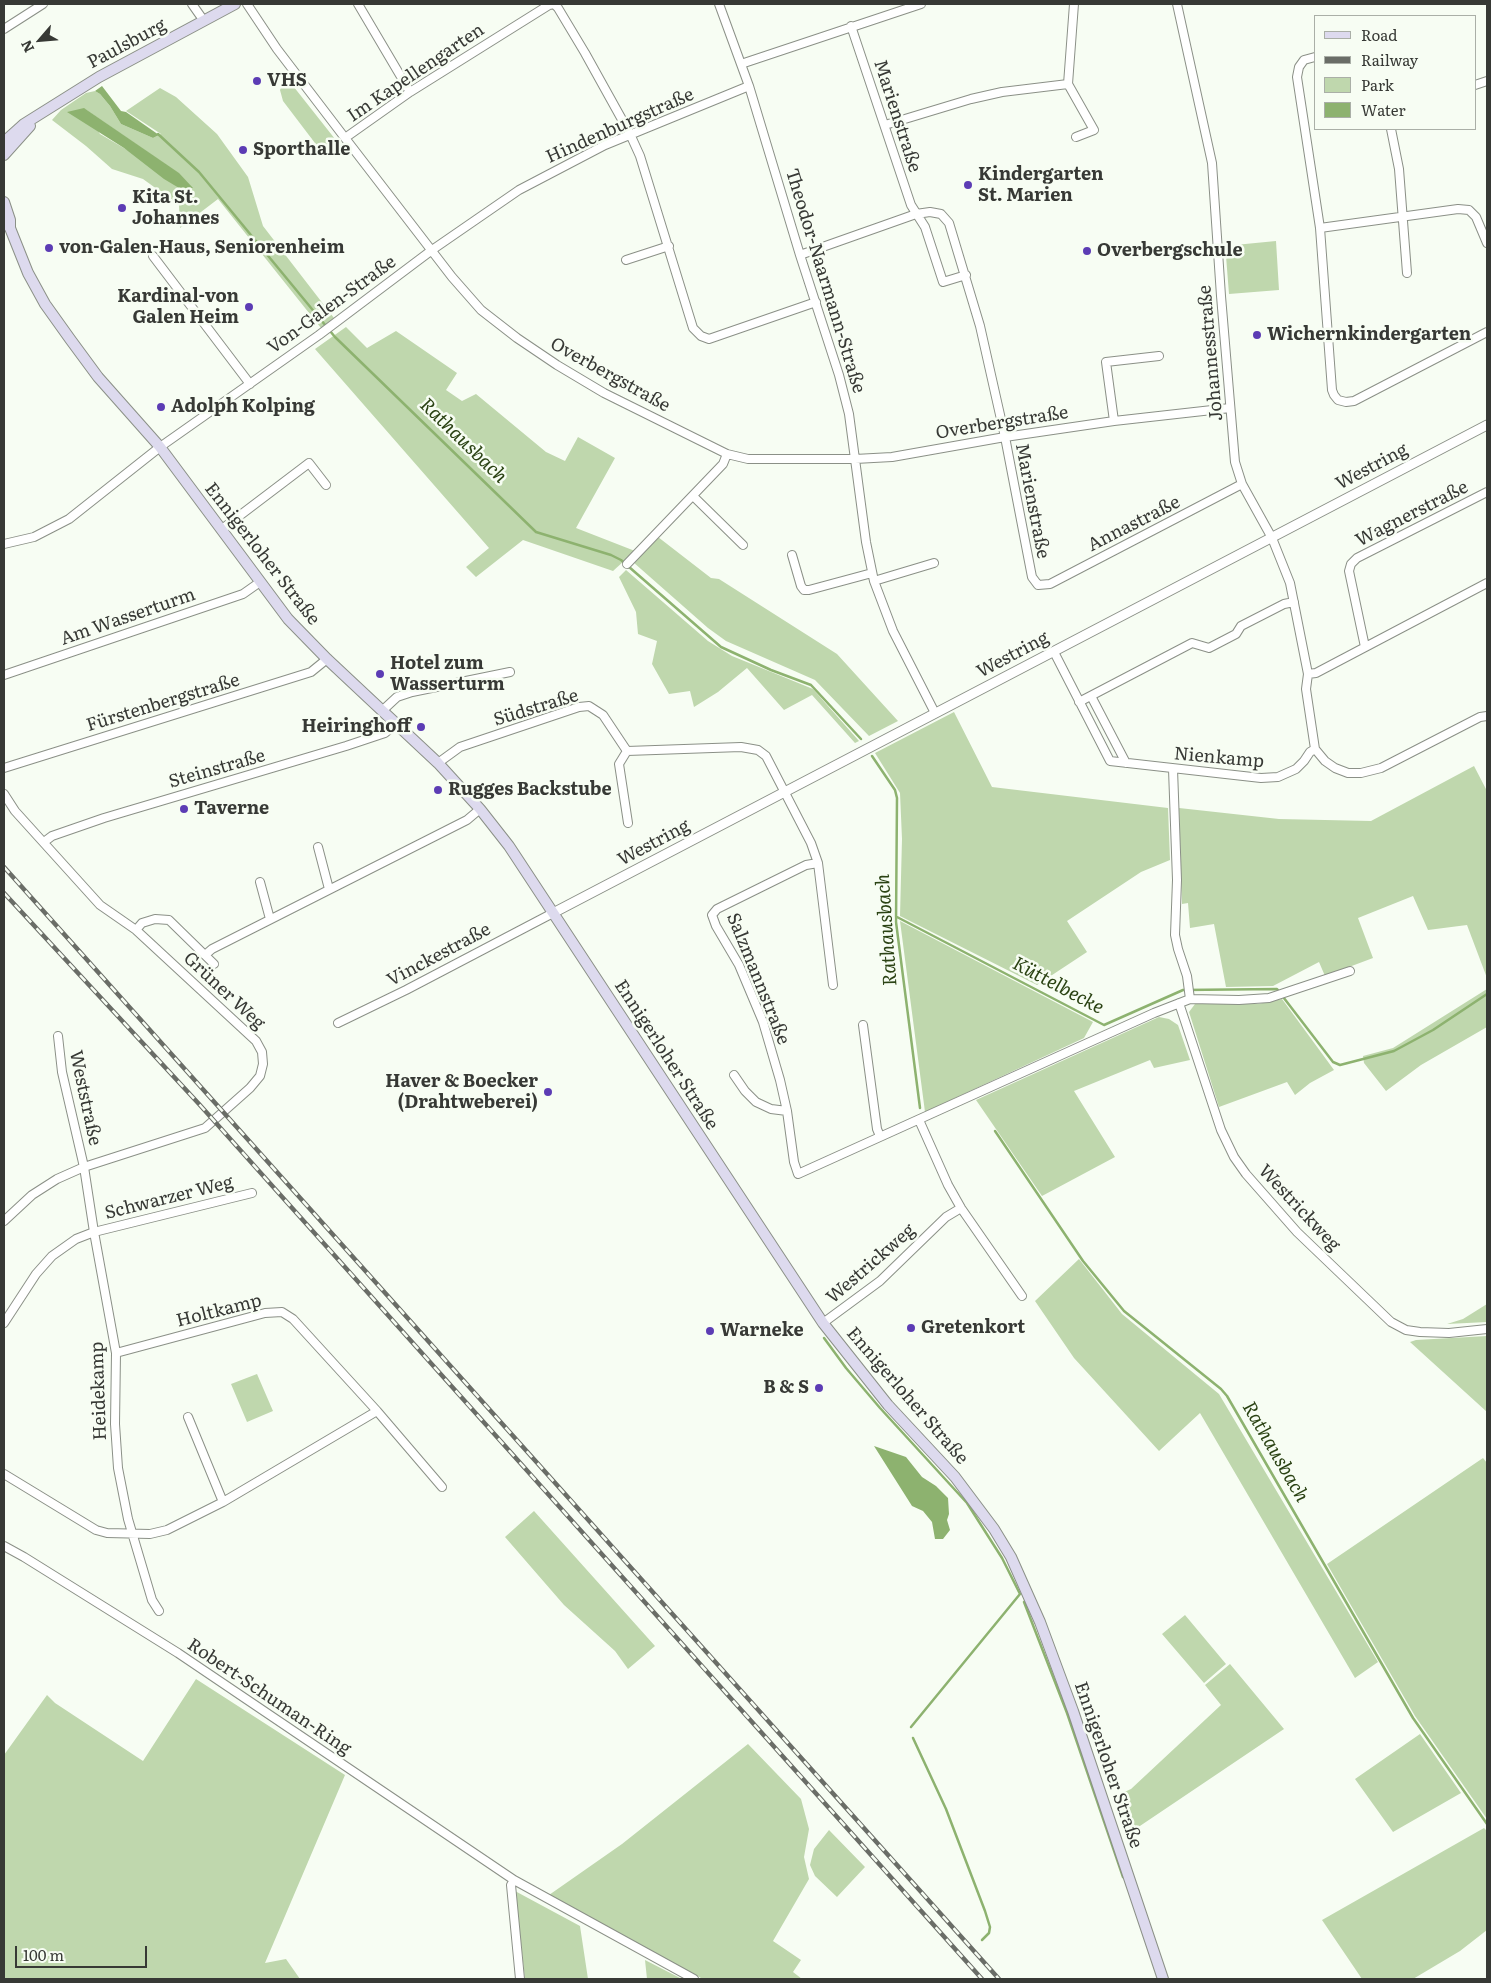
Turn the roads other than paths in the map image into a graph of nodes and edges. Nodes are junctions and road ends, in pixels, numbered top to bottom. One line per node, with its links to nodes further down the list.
1 (43, 4): 12 (street)
2 (192, 4): 10 (street)
3 (235, 4): 10 (main road, Paulsburg)
4 (247, 4): 23 (street, Overbergstraße)
5 (358, 4): 17 (street)
6 (719, 4): 14 (street, Theodor-Naarmann-Straße)
7 (920, 4): 11 (street)
8 (1074, 4): 15 (street)
9 (1177, 4): 43 (street, Johannesstraße)
10 (204, 21): 18 (main road, Paulsburg)
11 (851, 26): 14 (street); 19 (street, Marienstraße)
12 (4, 29)
13 (1314, 57): 30 (street)
14 (741, 64): 16 (street, Theodor-Naarmann-Straße)
15 (1068, 84): 19 (street); 22 (street)
16 (749, 86): 21 (street, Hindenburgstraße); 34 (street, Theodor-Naarmann-Straße)
17 (410, 92): 21 (street, Im Kapellengarten); 23 (street, Im Kapellengarten)
18 (37, 118): 24 (main road, Paulsburg); 25 (main road, Paulsburg)
19 (885, 126): 27 (street, Marienstraße)
20 (1391, 130): 28 (street)
21 (630, 134): 32 (street); 33 (street, Hindenburgstraße)
22 (1076, 137)
23 (345, 138): 33 (street, Overbergstraße)
24 (4, 142)
25 (4, 155)
26 (4, 202): 29 (main road, Ennigerloher Straße)
27 (916, 214): 34 (street); 38 (street, Marienstraße); 38 (street, Marienstraße)
28 (1404, 217): 30 (street); 31 (street); 37 (street)
29 (7, 224): 47 (main road, Ennigerloher Straße)
30 (1320, 228): 40 (street)
31 (1487, 243)
32 (669, 246): 36 (street); 39 (street)
33 (432, 250): 42 (street, Von-Galen-Straße); 48 (street, Overbergstraße)
34 (800, 255): 39 (street, Theodor-Naarmann-Straße)
35 (153, 256): 42 (street)
36 (626, 260)
37 (1407, 273)
38 (966, 275): 46 (street, Marienstraße)
39 (816, 302): 49 (street, Theodor-Naarmann-Straße)
40 (1487, 332)
41 (1159, 356): 44 (street)
42 (250, 384): 47 (street, Von-Galen-Straße)
43 (1230, 408): 44 (street, Overbergstraße); 50 (street, Johannesstraße)
44 (1114, 420): 46 (street, Overbergstraße)
45 (1487, 425): 55 (street, Westring)
46 (1005, 437): 49 (street, Overbergstraße); 64 (street, Marienstraße)
47 (160, 447): 54 (main road, Ennigerloher Straße); 56 (street, Von-Galen-Straße)
48 (727, 454): 49 (street, Overbergstraße); 53 (street)
49 (855, 459): 61 (street, Theodor-Naarmann-Straße)
50 (1242, 484): 55 (street, Johannesstraße); 64 (street, Annastraße)
51 (326, 485): 54 (street)
52 (1487, 492): 66 (street, Wagnerstraße)
53 (693, 496): 57 (street); 60 (street)
54 (222, 529): 62 (main road, Ennigerloher Straße)
55 (1272, 538): 65 (street, Johannesstraße); 67 (street, Westring)
56 (4, 544)
57 (742, 545)
58 (792, 555): 61 (street)
59 (934, 563): 61 (street)
60 (627, 564)
61 (873, 577): 75 (street, Theodor-Naarmann-Straße)
62 (260, 582): 68 (main road, Ennigerloher Straße); 71 (street, Am Wasserturm)
63 (1487, 583): 66 (street)
64 (1038, 585)
65 (1294, 602): 70 (street, Johannesstraße); 72 (street)
66 (1365, 647): 70 (street)
67 (1054, 652): 73 (street, Nienkamp); 75 (street, Westring)
68 (327, 659): 74 (main road, Ennigerloher Straße); 82 (street, Fürstenbergstraße)
69 (510, 672): 74 (street)
70 (1308, 674): 78 (street, Johannesstraße)
71 (4, 676)
72 (1091, 696): 73 (street); 81 (street)
73 (1080, 702): 81 (street, Nienkamp)
74 (383, 710): 77 (main road, Ennigerloher Straße)
75 (935, 713): 84 (street, Westring)
76 (1487, 716): 78 (street)
77 (398, 723): 80 (main road, Ennigerloher Straße); 88 (street, Steinstraße)
78 (1315, 749): 83 (street, Nienkamp)
79 (627, 750): 80 (street, Südstraße); 84 (street); 87 (street)
80 (438, 763): 86 (main road, Ennigerloher Straße)
81 (1126, 763): 83 (street, Nienkamp)
82 (4, 768)
83 (1173, 769): 100 (street)
84 (784, 792): 90 (street); 93 (street, Westring)
85 (4, 794): 88 (street, Grüner Weg)
86 (480, 809): 92 (street); 93 (main road, Ennigerloher Straße)
87 (628, 823)
88 (44, 842): 95 (street, Grüner Weg)
89 (318, 847): 92 (street)
90 (818, 863): 99 (street); 106 (street, Salzmannstraße)
91 (260, 882): 94 (street)
92 (329, 889): 94 (street)
93 (553, 913): 102 (street, Vinckestraße); 116 (main road, Ennigerloher Straße)
94 (270, 920): 96 (street)
95 (136, 930): 96 (street); 109 (street, Grüner Weg)
96 (205, 955): 97 (street)
97 (214, 964)
98 (1350, 971): 100 (street)
99 (833, 985)
100 (1190, 1000): 101 (street)
101 (1179, 1004): 107 (street); 117 (street, Westrickweg)
102 (338, 1023)
103 (863, 1025): 108 (street)
104 (58, 1036): 109 (street, Weststraße)
105 (734, 1075): 106 (street)
106 (787, 1111): 108 (street, Salzmannstraße)
107 (918, 1120): 108 (street); 111 (street)
108 (880, 1136)
109 (84, 1167): 112 (street, Grüner Weg); 113 (street, Heidekamp)
110 (252, 1192): 113 (street, Schwarzer Weg)
111 (961, 1208): 114 (street); 116 (street, Westrickweg)
112 (4, 1220)
113 (94, 1232): 115 (street, Schwarzer Weg); 118 (street, Heidekamp)
114 (1022, 1296)
115 (4, 1323)
116 (823, 1323): 130 (main road, Ennigerloher Straße)
117 (1487, 1329)
118 (116, 1353): 119 (street, Holtkamp); 124 (street, Heidekamp)
119 (378, 1411): 122 (street, Holtkamp); 123 (street)
120 (188, 1417): 123 (street)
121 (4, 1474): 124 (street)
122 (442, 1487)
123 (223, 1502): 124 (street)
124 (133, 1534): 126 (street, Heidekamp)
125 (4, 1546): 127 (street, Robert-Schuman-Ring)
126 (159, 1610)
127 (514, 1880): 128 (street); 129 (street, Robert-Schuman-Ring)
128 (520, 1979)
129 (694, 1979)
130 (1163, 1979)

